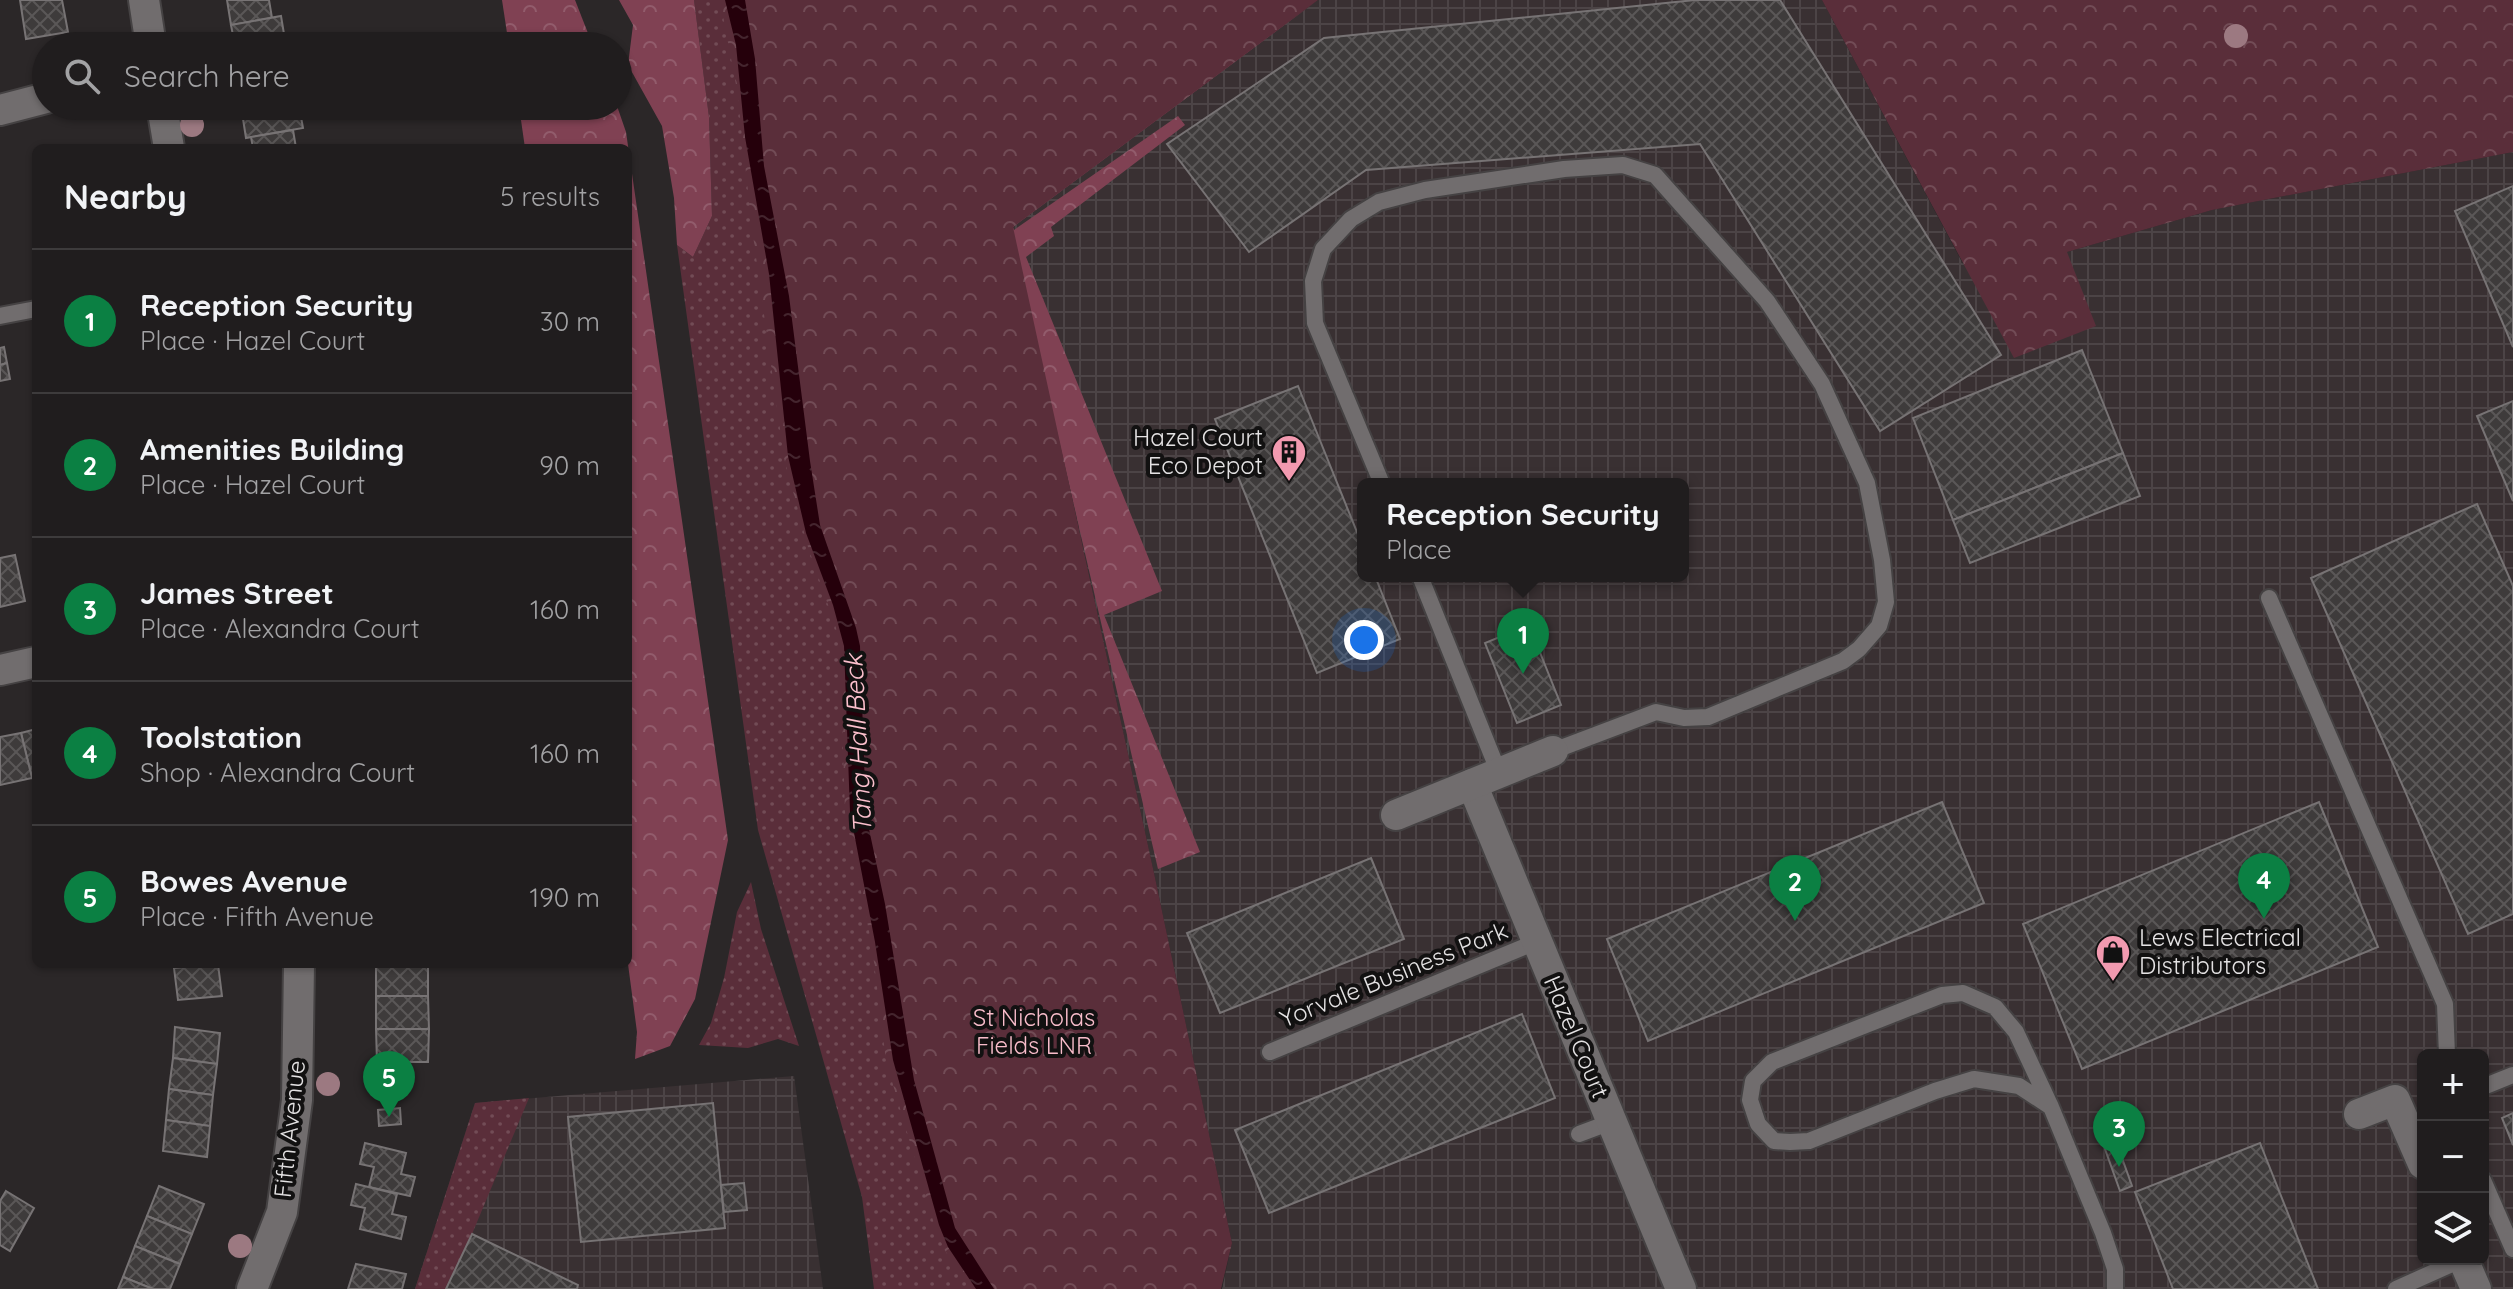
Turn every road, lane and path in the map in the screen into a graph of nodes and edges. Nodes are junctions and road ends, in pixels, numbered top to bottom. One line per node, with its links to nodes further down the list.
1 (144, 0): 2 (street)
2 (149, 32)
3 (32, 102): 4 (street)
4 (0, 110)
5 (164, 120): 6 (street)
6 (168, 144)
7 (32, 310): 8 (lane)
8 (0, 316)
9 (1380, 478): 14 (lane)
10 (1423, 582): 15 (lane)
11 (2269, 598): 19 (lane)
12 (32, 663): 13 (street)
13 (0, 670)
14 (1553, 751): 15 (street)
15 (1486, 779): 16 (street); 17 (street, Hazel Court)
16 (1396, 815)
17 (1536, 942): 20 (lane, Yorvale Business Park); 26 (street, Hazel Court)
18 (299, 968): 32 (street, Fifth Avenue)
19 (2447, 1049)
20 (1270, 1052)
21 (2513, 1075): 22 (lane)
22 (2489, 1085)
23 (2051, 1107): 23 (lane); 34 (lane)
24 (2359, 1114): 25 (street)
25 (2414, 1117)
26 (1611, 1122): 27 (lane); 33 (street, Hazel Court)
27 (1579, 1134)
28 (2489, 1193): 29 (lane)
29 (2513, 1249)
30 (2450, 1265): 35 (lane)
31 (2466, 1265): 36 (street)
32 (252, 1289)
33 (1681, 1289)
34 (2115, 1289)
35 (2396, 1289)
36 (2476, 1289)

